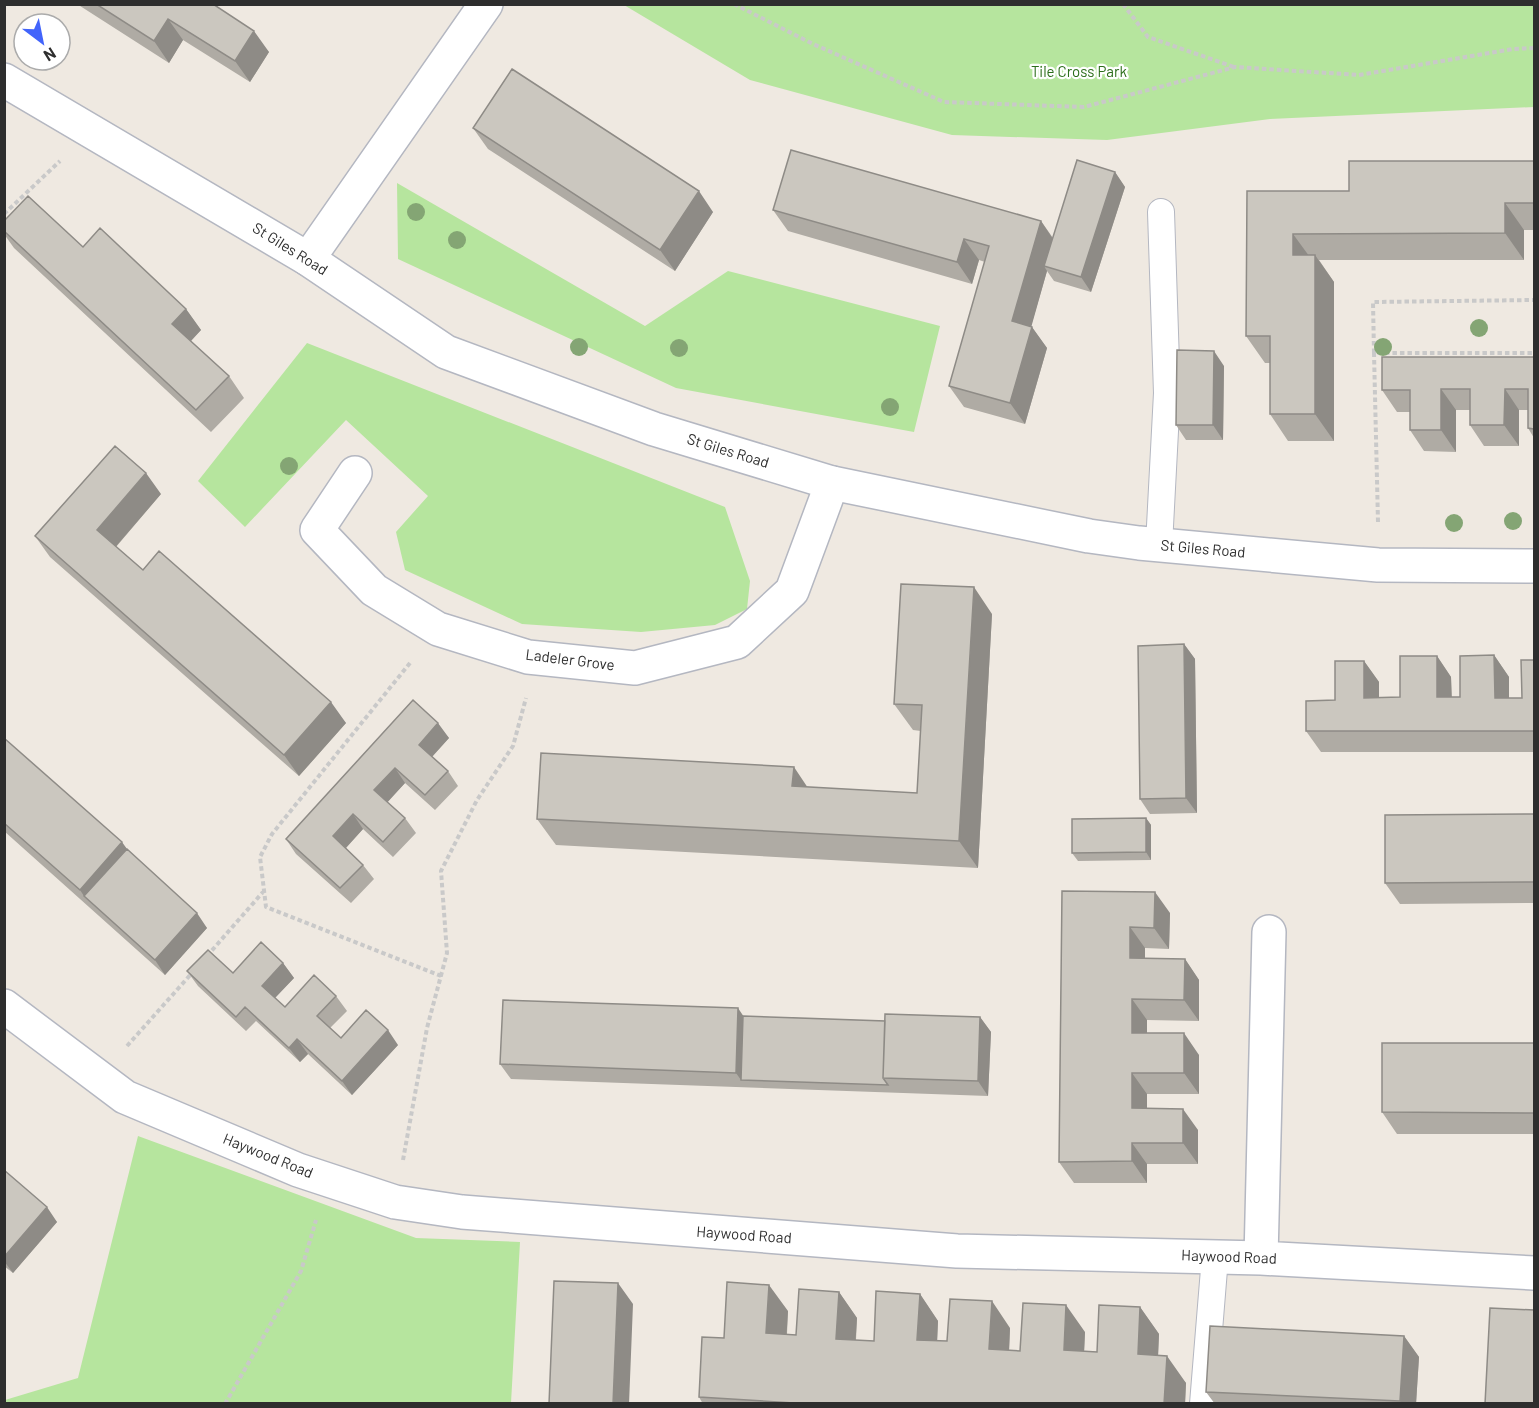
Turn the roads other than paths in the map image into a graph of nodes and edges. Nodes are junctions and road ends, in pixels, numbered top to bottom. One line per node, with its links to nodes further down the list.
1 (486, 4): 4 (street)
2 (4, 80): 4 (street, St Giles Road)
3 (1161, 212): 7 (lane)
4 (308, 259): 6 (street, St Giles Road)
5 (355, 473): 6 (street, Ladeler Grove)
6 (832, 483): 7 (street, St Giles Road)
7 (1159, 545): 8 (street, St Giles Road)
8 (1534, 566)
9 (1269, 932): 12 (street)
10 (4, 1006): 11 (street, Haywood Road)
11 (1215, 1257): 12 (street, Haywood Road); 14 (lane)
12 (1261, 1258): 13 (street, Haywood Road)
13 (1534, 1273)
14 (1203, 1404)

